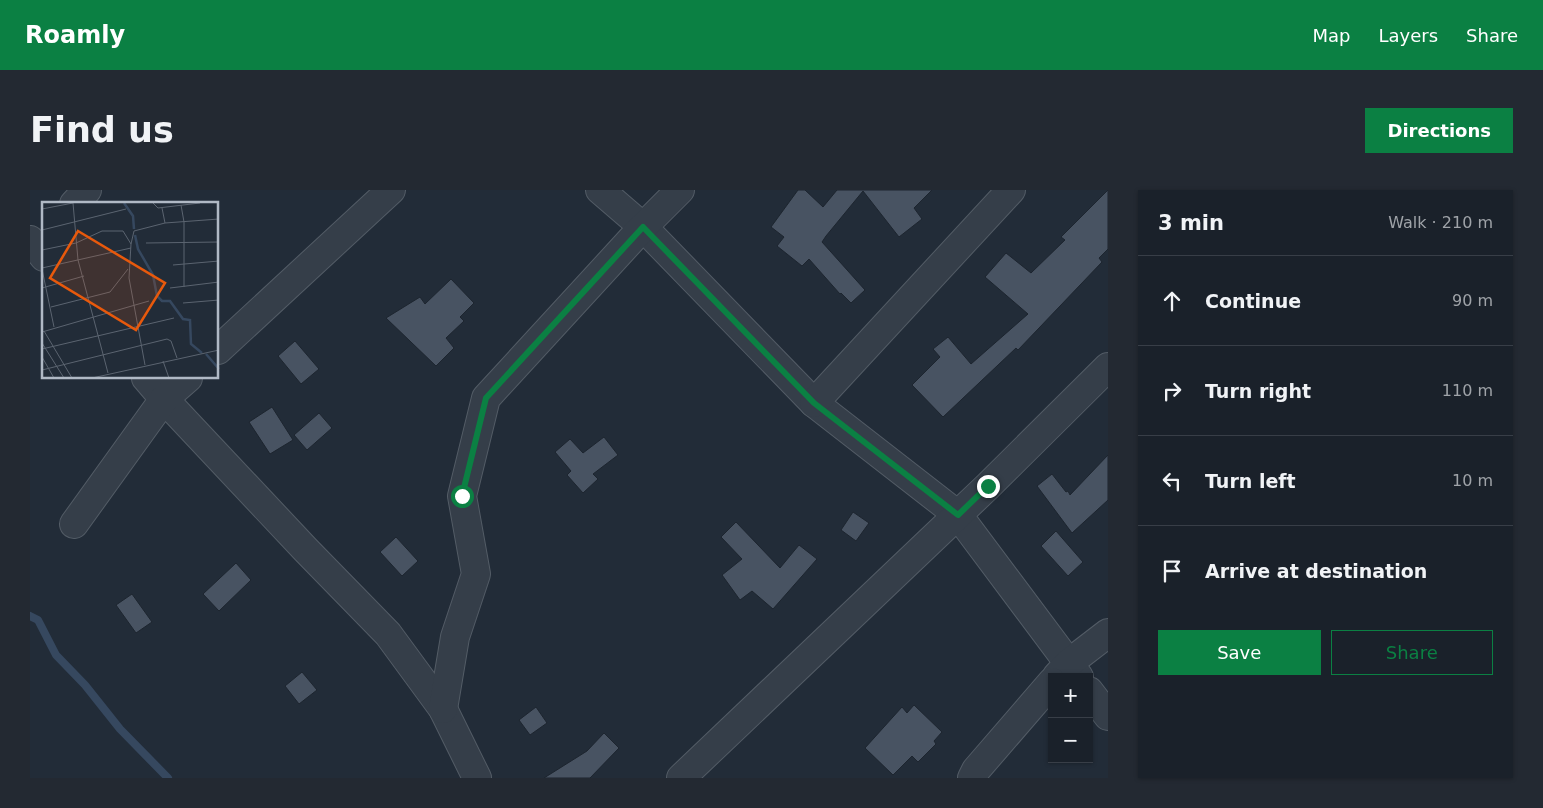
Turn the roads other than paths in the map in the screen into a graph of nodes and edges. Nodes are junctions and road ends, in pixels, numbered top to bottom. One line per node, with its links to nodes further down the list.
1 (87, 190): 6 (street)
2 (391, 190): 8 (street)
3 (600, 190): 7 (street)
4 (680, 190): 7 (street)
5 (1011, 190): 13 (street)
6 (76, 202)
7 (643, 227): 13 (street); 21 (street)
8 (219, 349)
9 (1108, 367): 14 (street)
10 (147, 379): 12 (street)
11 (187, 379): 12 (street)
12 (164, 399): 15 (street); 21 (street)
13 (814, 403): 14 (street)
14 (958, 515): 17 (street); 24 (street)
15 (74, 524)
16 (1108, 633): 18 (street)
17 (1063, 673)
18 (1066, 673)
19 (1048, 692): 25 (street)
20 (1093, 696): 22 (street)
21 (443, 709): 23 (street)
22 (1108, 716)
23 (476, 778)
24 (681, 778)
25 (972, 778)

